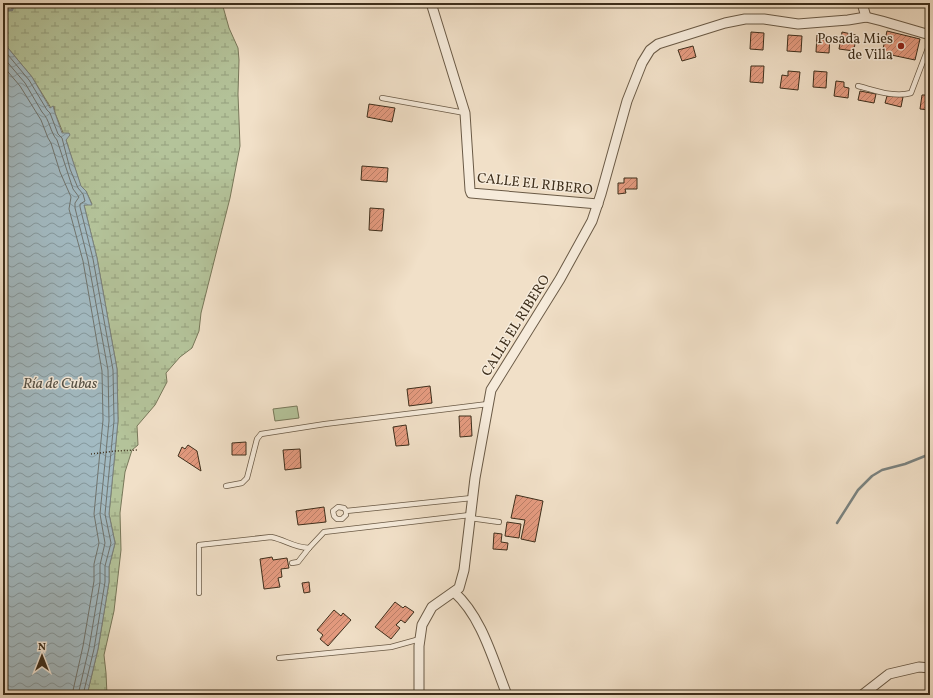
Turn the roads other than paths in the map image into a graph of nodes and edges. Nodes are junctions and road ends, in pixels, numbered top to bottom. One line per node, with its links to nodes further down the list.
1 (431, 3): 8 (street, CALLE EL RIBERO)
2 (862, 3): 3 (street)
3 (866, 17): 4 (street); 9 (street, CALLE EL RIBERO)
4 (930, 35)
5 (930, 43): 6 (lane)
6 (858, 86)
7 (382, 98): 8 (lane)
8 (465, 114): 9 (street, CALLE EL RIBERO)
9 (598, 204): 10 (street, CALLE EL RIBERO)
10 (488, 404): 11 (lane); 12 (street, CALLE EL RIBERO)
11 (226, 486)
12 (472, 498): 13 (lane); 14 (street, CALLE EL RIBERO)
13 (346, 512)
14 (470, 517): 15 (lane); 16 (lane); 18 (street, CALLE EL RIBERO)
15 (498, 522)
16 (309, 548): 17 (lane); 19 (lane)
17 (292, 563)
18 (454, 592): 20 (street, CALLE EL RIBERO); 24 (street)
19 (199, 593)
20 (420, 639): 21 (lane); 23 (street, CALLE EL RIBERO)
21 (279, 658)
22 (930, 668): 25 (street)
23 (419, 695)
24 (507, 695)
25 (862, 695)

